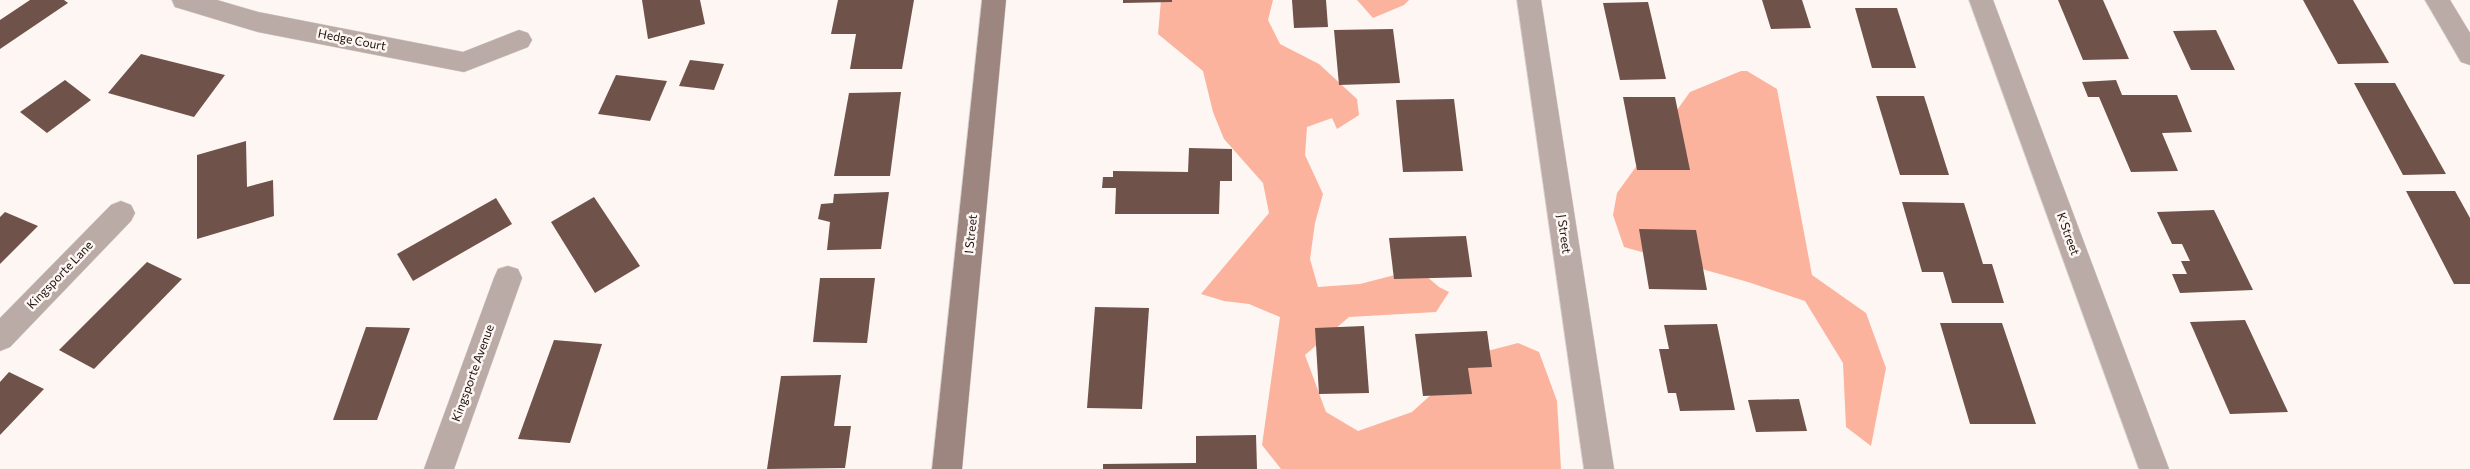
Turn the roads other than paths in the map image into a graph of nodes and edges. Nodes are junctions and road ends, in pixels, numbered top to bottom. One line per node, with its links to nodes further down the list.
1 (184, 0): 6 (street, Hedge Court)
2 (994, 0): 12 (street, I Street)
3 (1529, 0): 13 (street, J Street)
4 (1981, 0): 14 (street, K Street)
5 (2437, 0): 7 (street)
6 (519, 40)
7 (2470, 55)
8 (121, 213): 10 (street, Kingsporte Lane)
9 (508, 278): 11 (street, Kingsporte Avenue)
10 (0, 338)
11 (439, 469)
12 (947, 469)
13 (1598, 469)
14 (2154, 469)

